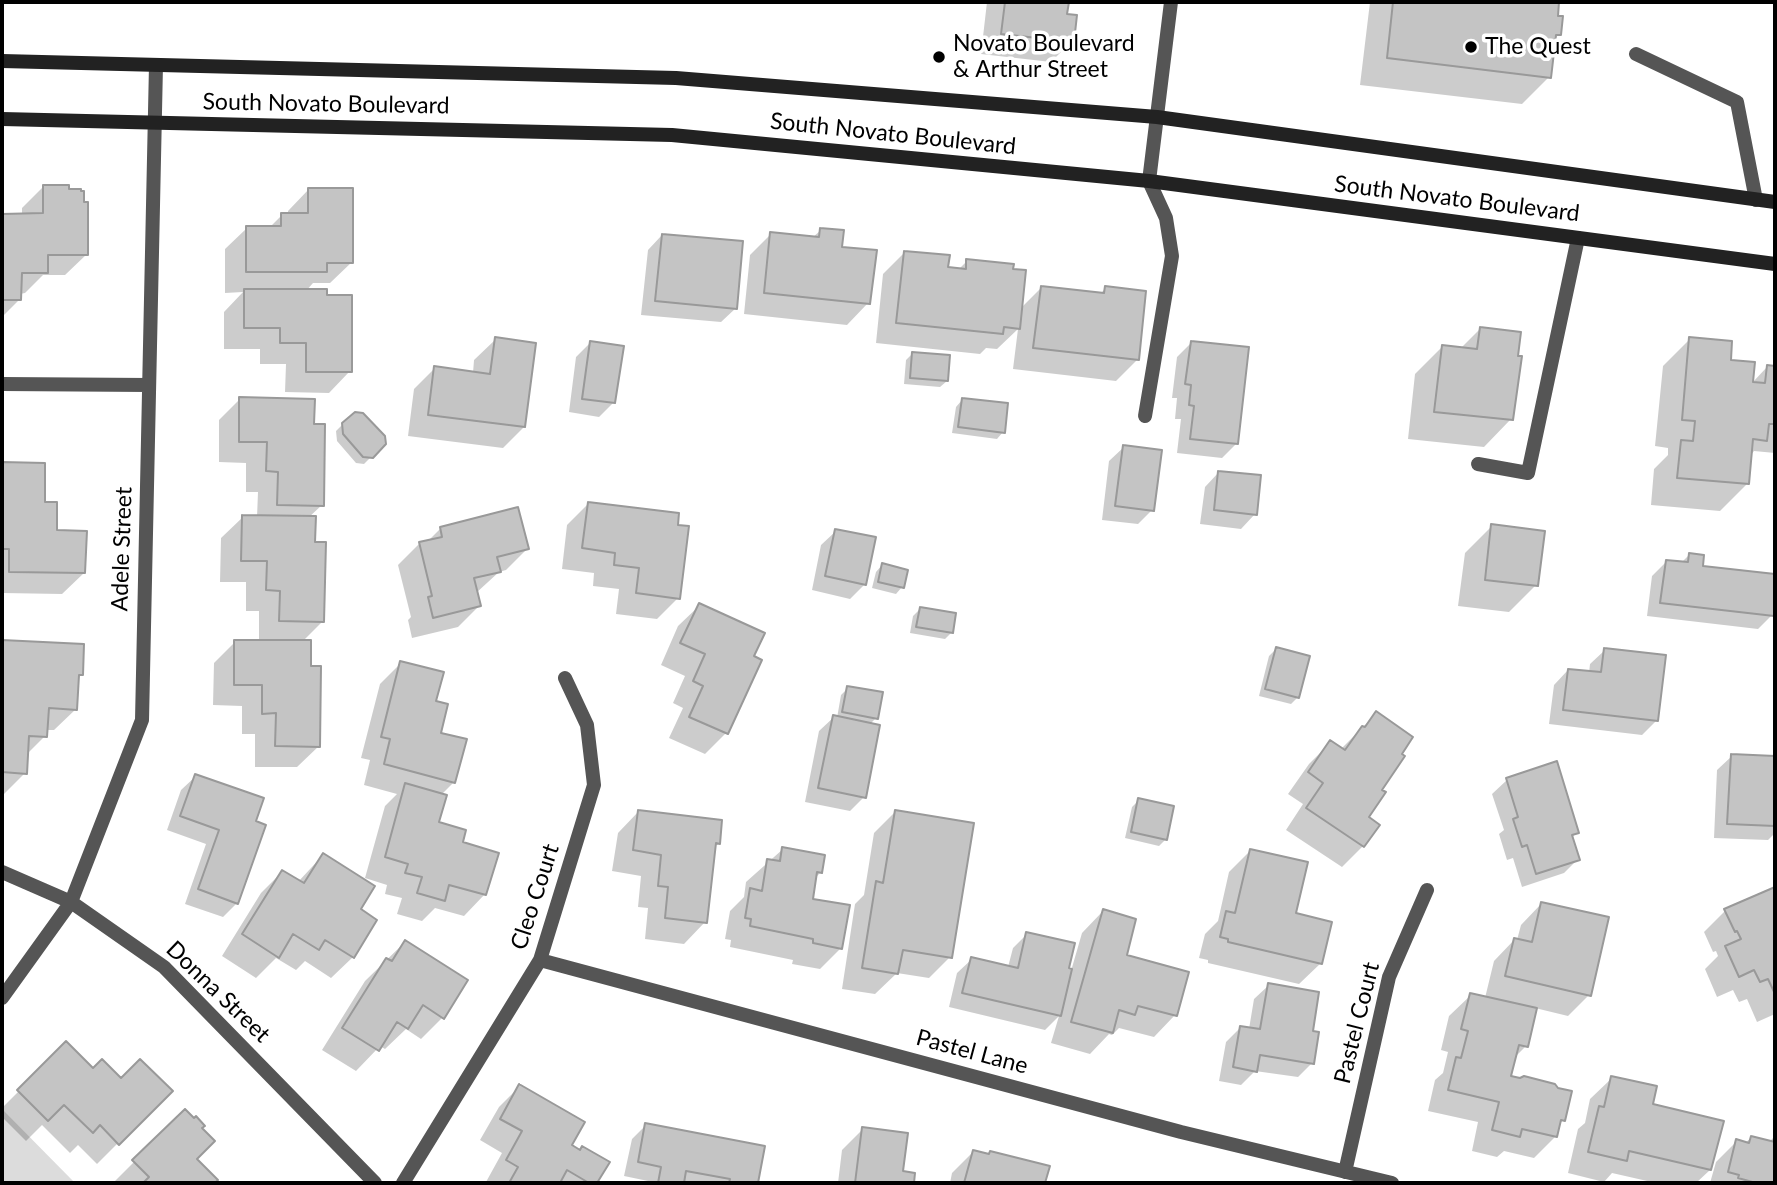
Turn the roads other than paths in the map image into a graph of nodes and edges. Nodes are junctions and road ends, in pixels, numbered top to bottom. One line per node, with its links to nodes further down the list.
1 (1171, 2): 5 (street)
2 (1636, 54): 9 (street)
3 (2, 61): 4 (main road, South Novato Boulevard)
4 (156, 65): 5 (main road, South Novato Boulevard); 7 (street, Adele Street)
5 (1157, 117): 8 (street); 9 (main road, South Novato Boulevard)
6 (2, 119): 7 (main road, South Novato Boulevard)
7 (154, 123): 8 (main road, South Novato Boulevard); 14 (street, Adele Street)
8 (1149, 181): 11 (main road, South Novato Boulevard); 15 (street)
9 (1756, 200): 10 (main road, South Novato Boulevard)
10 (1775, 202)
11 (1578, 238): 12 (main road, South Novato Boulevard); 16 (street)
12 (1775, 264)
13 (2, 384): 14 (street)
14 (149, 385): 20 (street, Adele Street)
15 (1145, 416)
16 (1478, 464)
17 (565, 678): 21 (street, Cleo Court)
18 (2, 872): 20 (street, Donna Street)
19 (1427, 890): 23 (street, Pastel Court)
20 (71, 902): 22 (street, Adele Street); 24 (street, Donna Street)
21 (540, 960): 23 (street, Pastel Lane); 25 (street, Cleo Court)
22 (2, 998)
23 (1345, 1172): 26 (street, Pastel Lane)
24 (374, 1183)
25 (403, 1183)
26 (1392, 1183)

